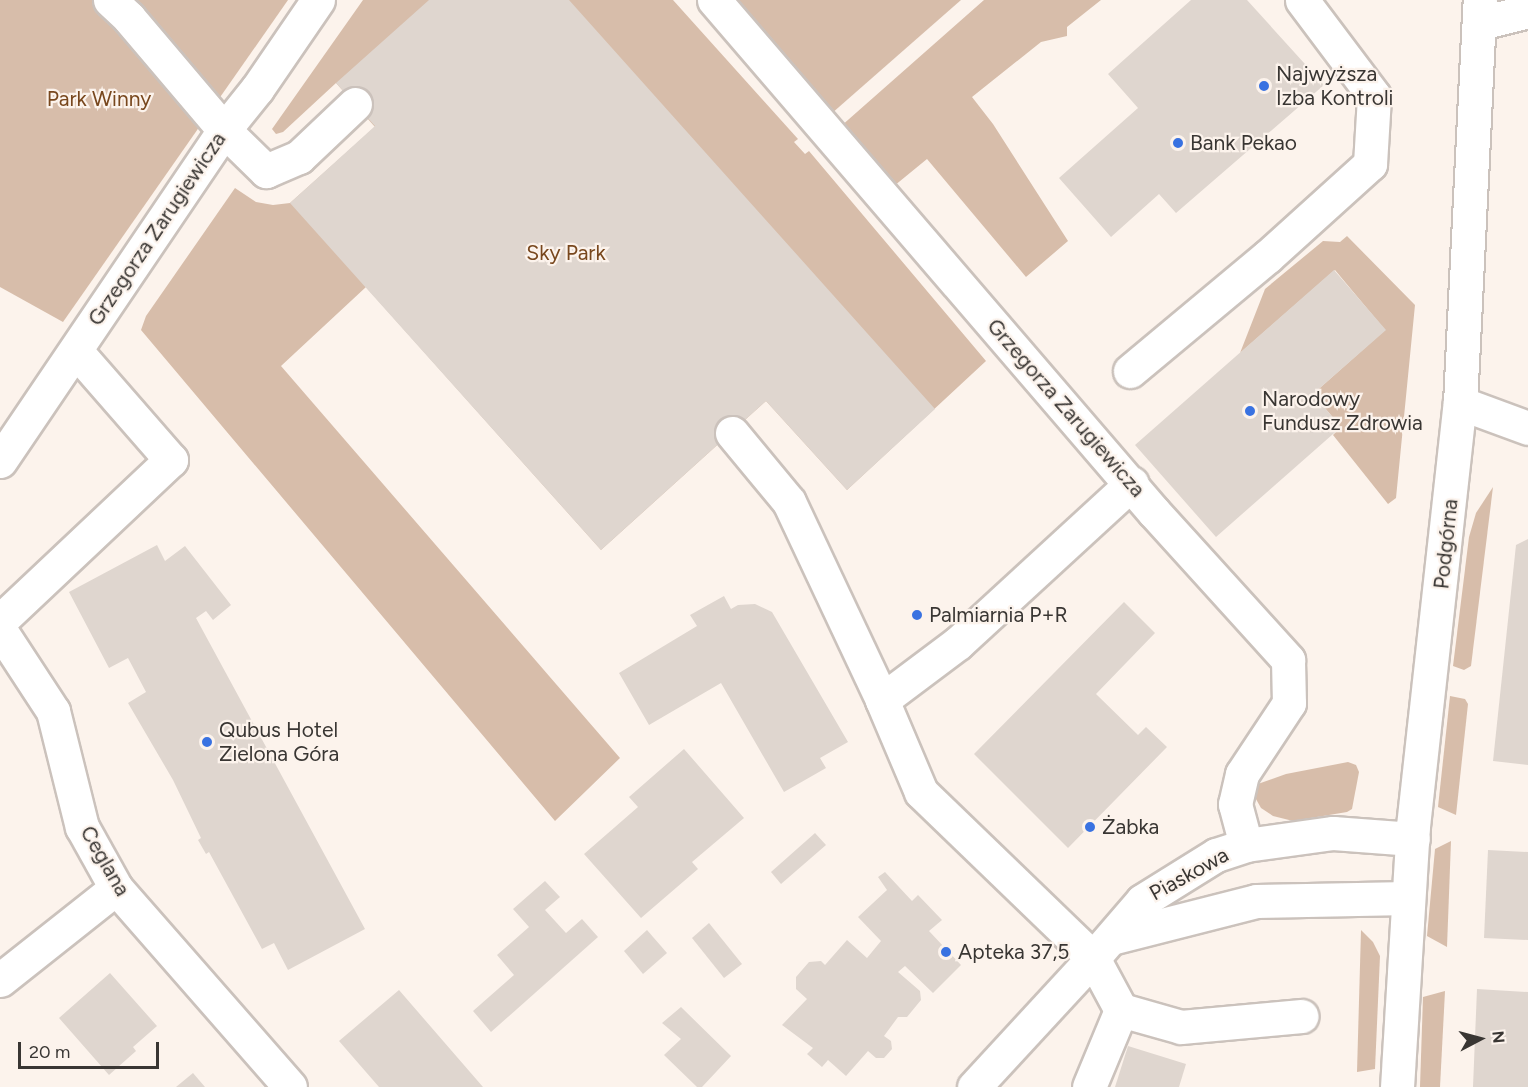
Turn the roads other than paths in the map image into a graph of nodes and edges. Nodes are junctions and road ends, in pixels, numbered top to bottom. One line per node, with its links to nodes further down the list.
1 (110, 0): 8 (street)
2 (318, 0): 8 (street, Grzegorza Zarugiewicza)
3 (714, 0): 15 (street, Grzegorza Zarugiewicza)
4 (1302, 0): 10 (street)
5 (1528, 11): 6 (street)
6 (1480, 12): 11 (street, Podgórna)
7 (355, 104): 8 (street)
8 (224, 130): 9 (street, Grzegorza Zarugiewicza)
9 (76, 351): 14 (street, Grzegorza Zarugiewicza); 16 (street)
10 (1130, 371)
11 (1460, 403): 12 (street); 19 (street, Podgórna)
12 (1528, 428)
13 (732, 432): 18 (street)
14 (0, 461)
15 (1132, 483): 18 (street); 20 (street, Grzegorza Zarugiewicza)
16 (0, 621)
17 (0, 630): 21 (street, Ceglana)
18 (882, 700): 23 (street)
19 (1413, 839): 20 (street, Piaskowa); 22 (street, Podgórna)
20 (1246, 845): 23 (street, Piaskowa)
21 (116, 888): 24 (street); 27 (street, Ceglana)
22 (1408, 898): 23 (street); 30 (street, Podgórna)
23 (1102, 948): 25 (street); 28 (street, Piaskowa)
24 (0, 980)
25 (1121, 1010): 26 (street); 29 (street)
26 (1302, 1016)
27 (290, 1087)
28 (974, 1087)
29 (1089, 1087)
30 (1397, 1087)

